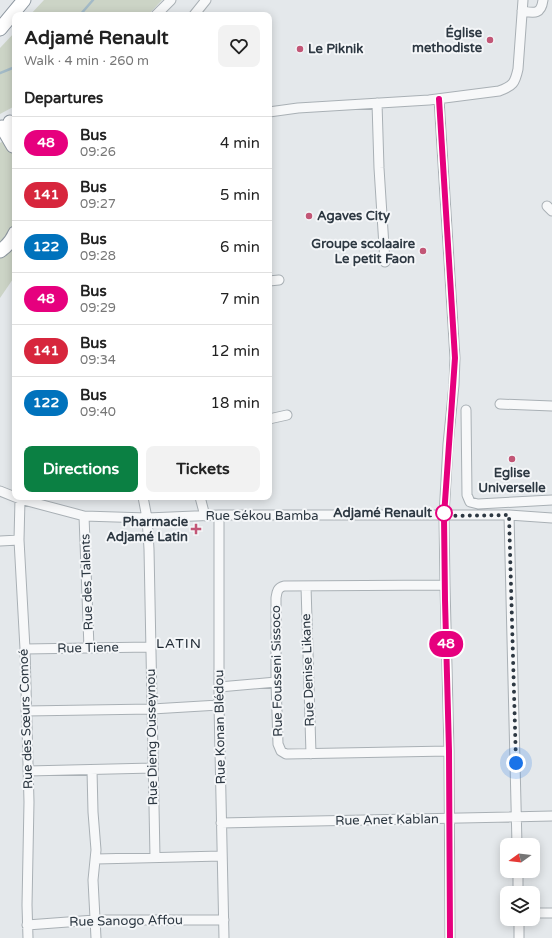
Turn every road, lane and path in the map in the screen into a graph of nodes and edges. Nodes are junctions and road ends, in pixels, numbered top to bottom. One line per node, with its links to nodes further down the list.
1 (24, 0): 7 (highway)
2 (171, 0): 8 (street)
3 (206, 0): 9 (street)
4 (523, 0): 6 (street)
5 (543, 0): 6 (street)
6 (522, 11): 12 (street)
7 (14, 12)
8 (159, 12)
9 (196, 12)
10 (12, 14): 11 (highway)
11 (0, 29)
12 (439, 99): 13 (street); 40 (street)
13 (377, 103): 14 (street); 21 (street)
14 (272, 112)
15 (8, 128): 16 (highway)
16 (12, 146)
17 (12, 238): 19 (highway)
18 (12, 247): 20 (highway)
19 (0, 250)
20 (0, 259)
21 (385, 262)
22 (279, 280): 23 (street)
23 (272, 281)
24 (500, 404): 25 (street)
25 (552, 406)
26 (466, 410): 35 (street)
27 (287, 415): 28 (street)
28 (272, 418)
29 (0, 491): 30 (street, Rue Sékou Bamba)
30 (12, 496)
31 (20, 500): 43 (street, Rue des Sœurs Comoé)
32 (24, 500): 38 (street, Rue Sékou Bamba)
33 (144, 500): 41 (street, Rue Dieng Ousseynou)
34 (201, 500): 39 (street)
35 (552, 500)
36 (219, 515): 39 (street, Rue Sékou Bamba); 40 (street, Rue Sékou Bamba); 51 (street, Rue Konan Blédou)
37 (509, 515): 40 (street, Rue Sékou Bamba); 42 (street, Rue Sékou Bamba); 61 (street)
38 (84, 516): 41 (street, Rue Sékou Bamba); 48 (street, Rue des Talents)
39 (205, 516): 41 (street, Rue Sékou Bamba)
40 (444, 516): 45 (street)
41 (147, 518): 47 (street, Rue Dieng Ousseynou)
42 (552, 518)
43 (19, 540): 44 (street); 49 (street, Rue des Sœurs Comoé)
44 (0, 541)
45 (445, 585): 46 (street, Rue Fousseni Sissoco); 55 (street)
46 (306, 586): 50 (street, Rue Fousseni Sissoco); 56 (street, Rue Denise Likane)
47 (150, 647): 48 (street, Rue Tiene); 53 (street, Rue Dieng Ousseynou)
48 (89, 648): 49 (street, Rue Tiene)
49 (25, 649): 54 (street, Rue des Sœurs Comoé)
50 (276, 682): 51 (street); 56 (street, Rue Fousseni Sissoco)
51 (219, 687): 52 (street, Rue Konan Blédou)
52 (219, 705): 53 (street); 63 (street, Rue Konan Blédou)
53 (152, 709): 54 (street); 57 (street, Rue Dieng Ousseynou)
54 (26, 711): 59 (street, Rue des Sœurs Comoé)
55 (449, 751): 56 (street, Rue Fousseni Sissoco); 62 (street)
56 (311, 754)
57 (153, 768): 58 (street); 66 (street, Rue Dieng Ousseynou)
58 (92, 770): 59 (street); 67 (street)
59 (28, 771): 72 (street, Rue des Sœurs Comoé)
60 (552, 816): 61 (street, Rue Anet Kablan)
61 (517, 817): 62 (street, Rue Anet Kablan); 64 (street)
62 (450, 819): 63 (street, Rue Anet Kablan); 77 (street)
63 (221, 823): 65 (street, Rue Konan Blédou)
64 (517, 838)
65 (222, 856): 66 (street); 71 (street, Rue Konan Blédou)
66 (155, 857): 67 (street)
67 (96, 859): 70 (street)
68 (540, 913): 69 (street)
69 (552, 913)
70 (95, 920): 71 (street, Rue Sanogo Affou); 72 (street, Rue Sanogo Affou); 75 (street)
71 (224, 920): 76 (street, Rue Konan Blédou)
72 (28, 925): 74 (street, Rue des Sœurs Comoé)
73 (519, 926): 78 (street)
74 (28, 938)
75 (96, 938)
76 (224, 938)
77 (450, 938)
78 (519, 938)

